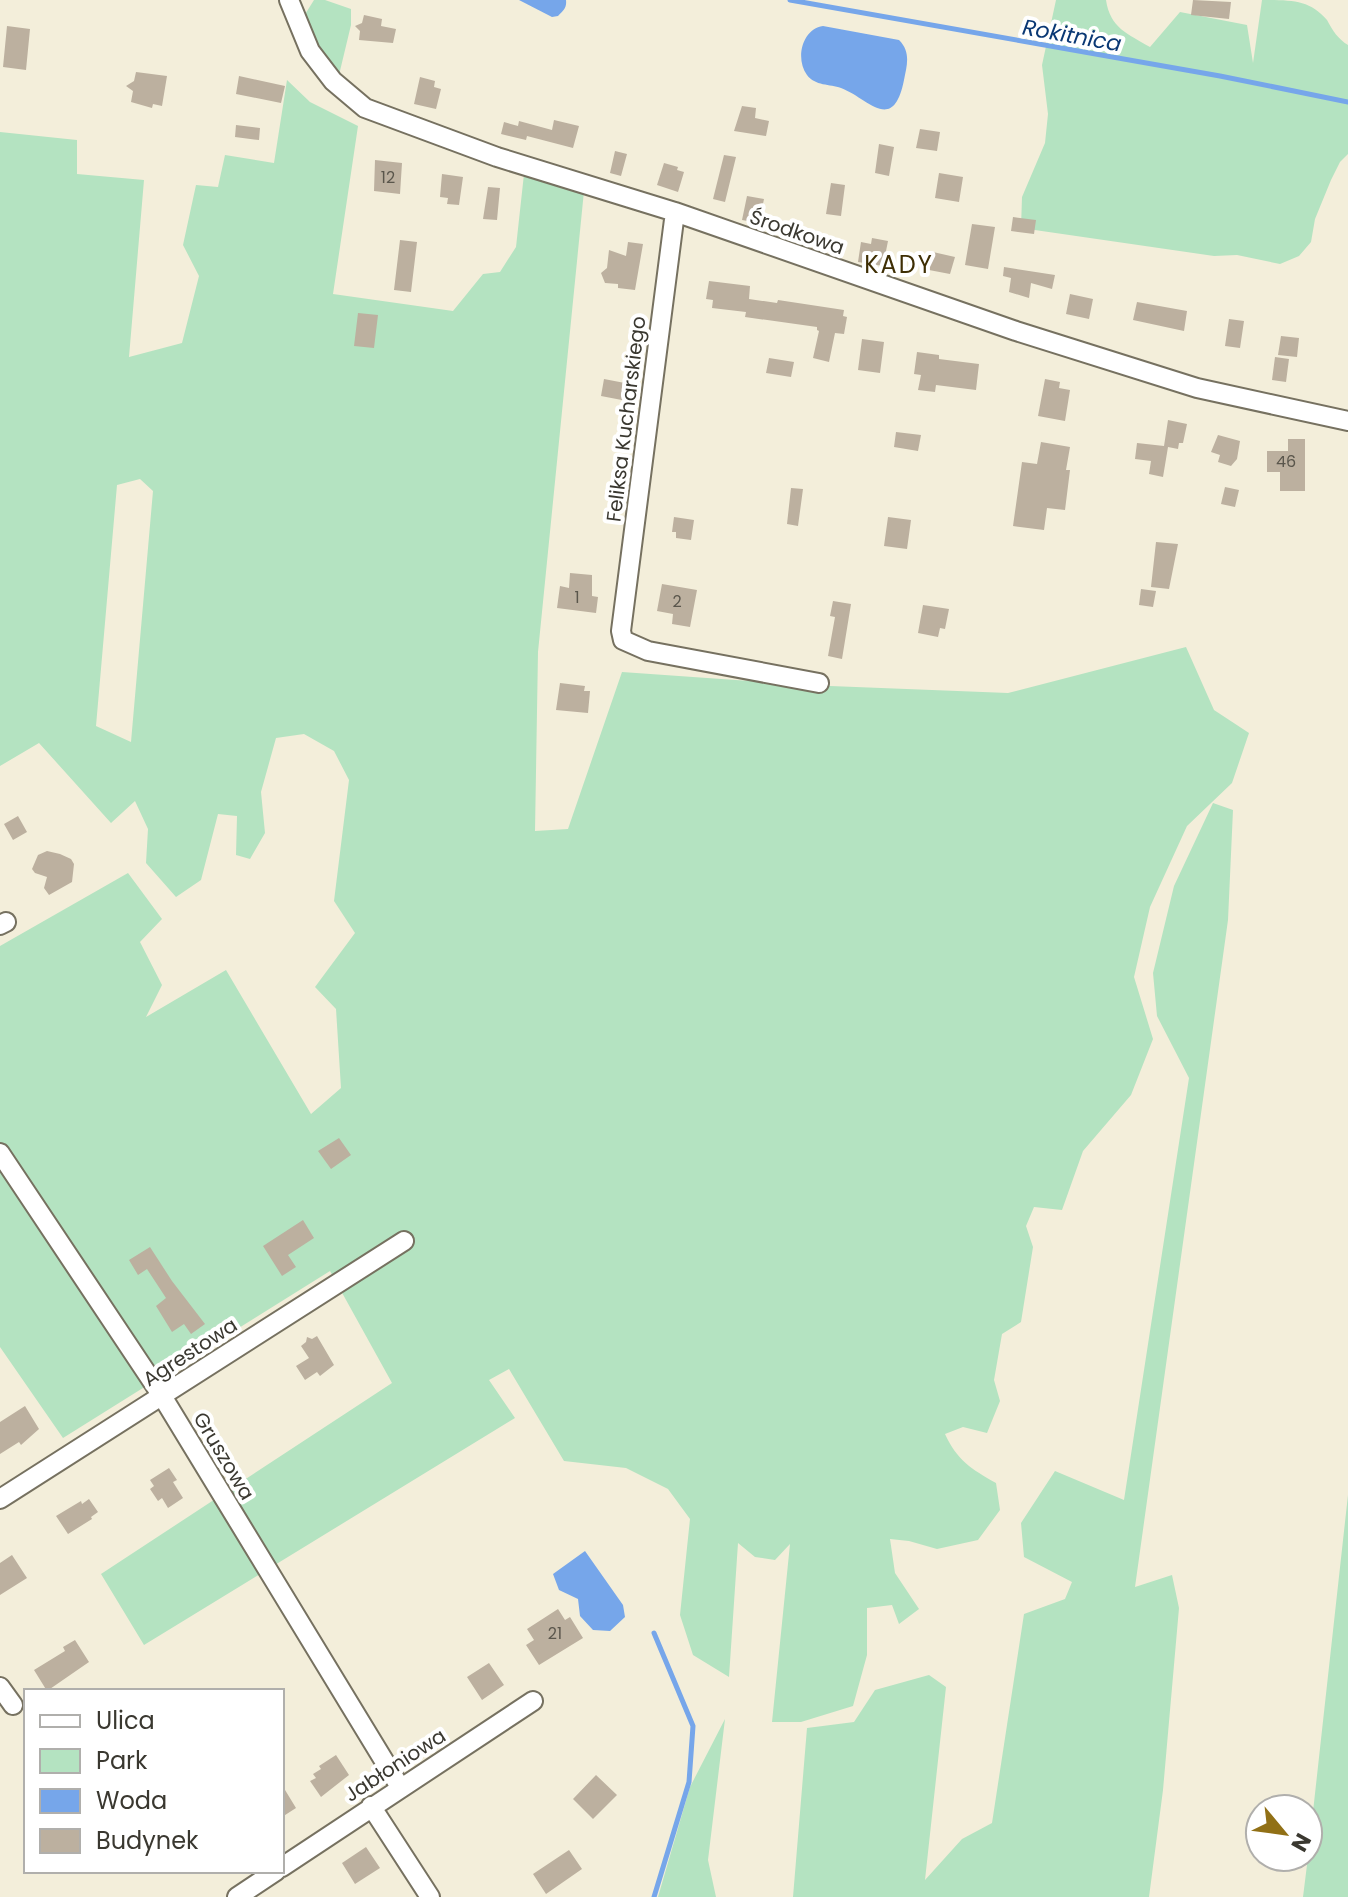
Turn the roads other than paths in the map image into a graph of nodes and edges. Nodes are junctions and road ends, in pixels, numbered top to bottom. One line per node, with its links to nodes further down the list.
1 (289, 0): 2 (street, Środkowa)
2 (675, 212): 3 (street, Środkowa); 4 (street, Feliksa Kucharskiego)
3 (1348, 421)
4 (819, 683)
5 (0, 1153): 7 (street, Gruszowa)
6 (404, 1241): 7 (street, Agrestowa)
7 (162, 1396): 8 (street, Agrestowa); 12 (street, Gruszowa)
8 (0, 1499)
9 (0, 1687): 11 (street)
10 (533, 1701): 12 (street, Jabłoniowa)
11 (13, 1705)
12 (400, 1787): 13 (street, Jabłoniowa)
13 (371, 1806): 14 (street, Jabłoniowa); 17 (street)
14 (284, 1866)
15 (273, 1873): 16 (street)
16 (237, 1897)
17 (430, 1897)

